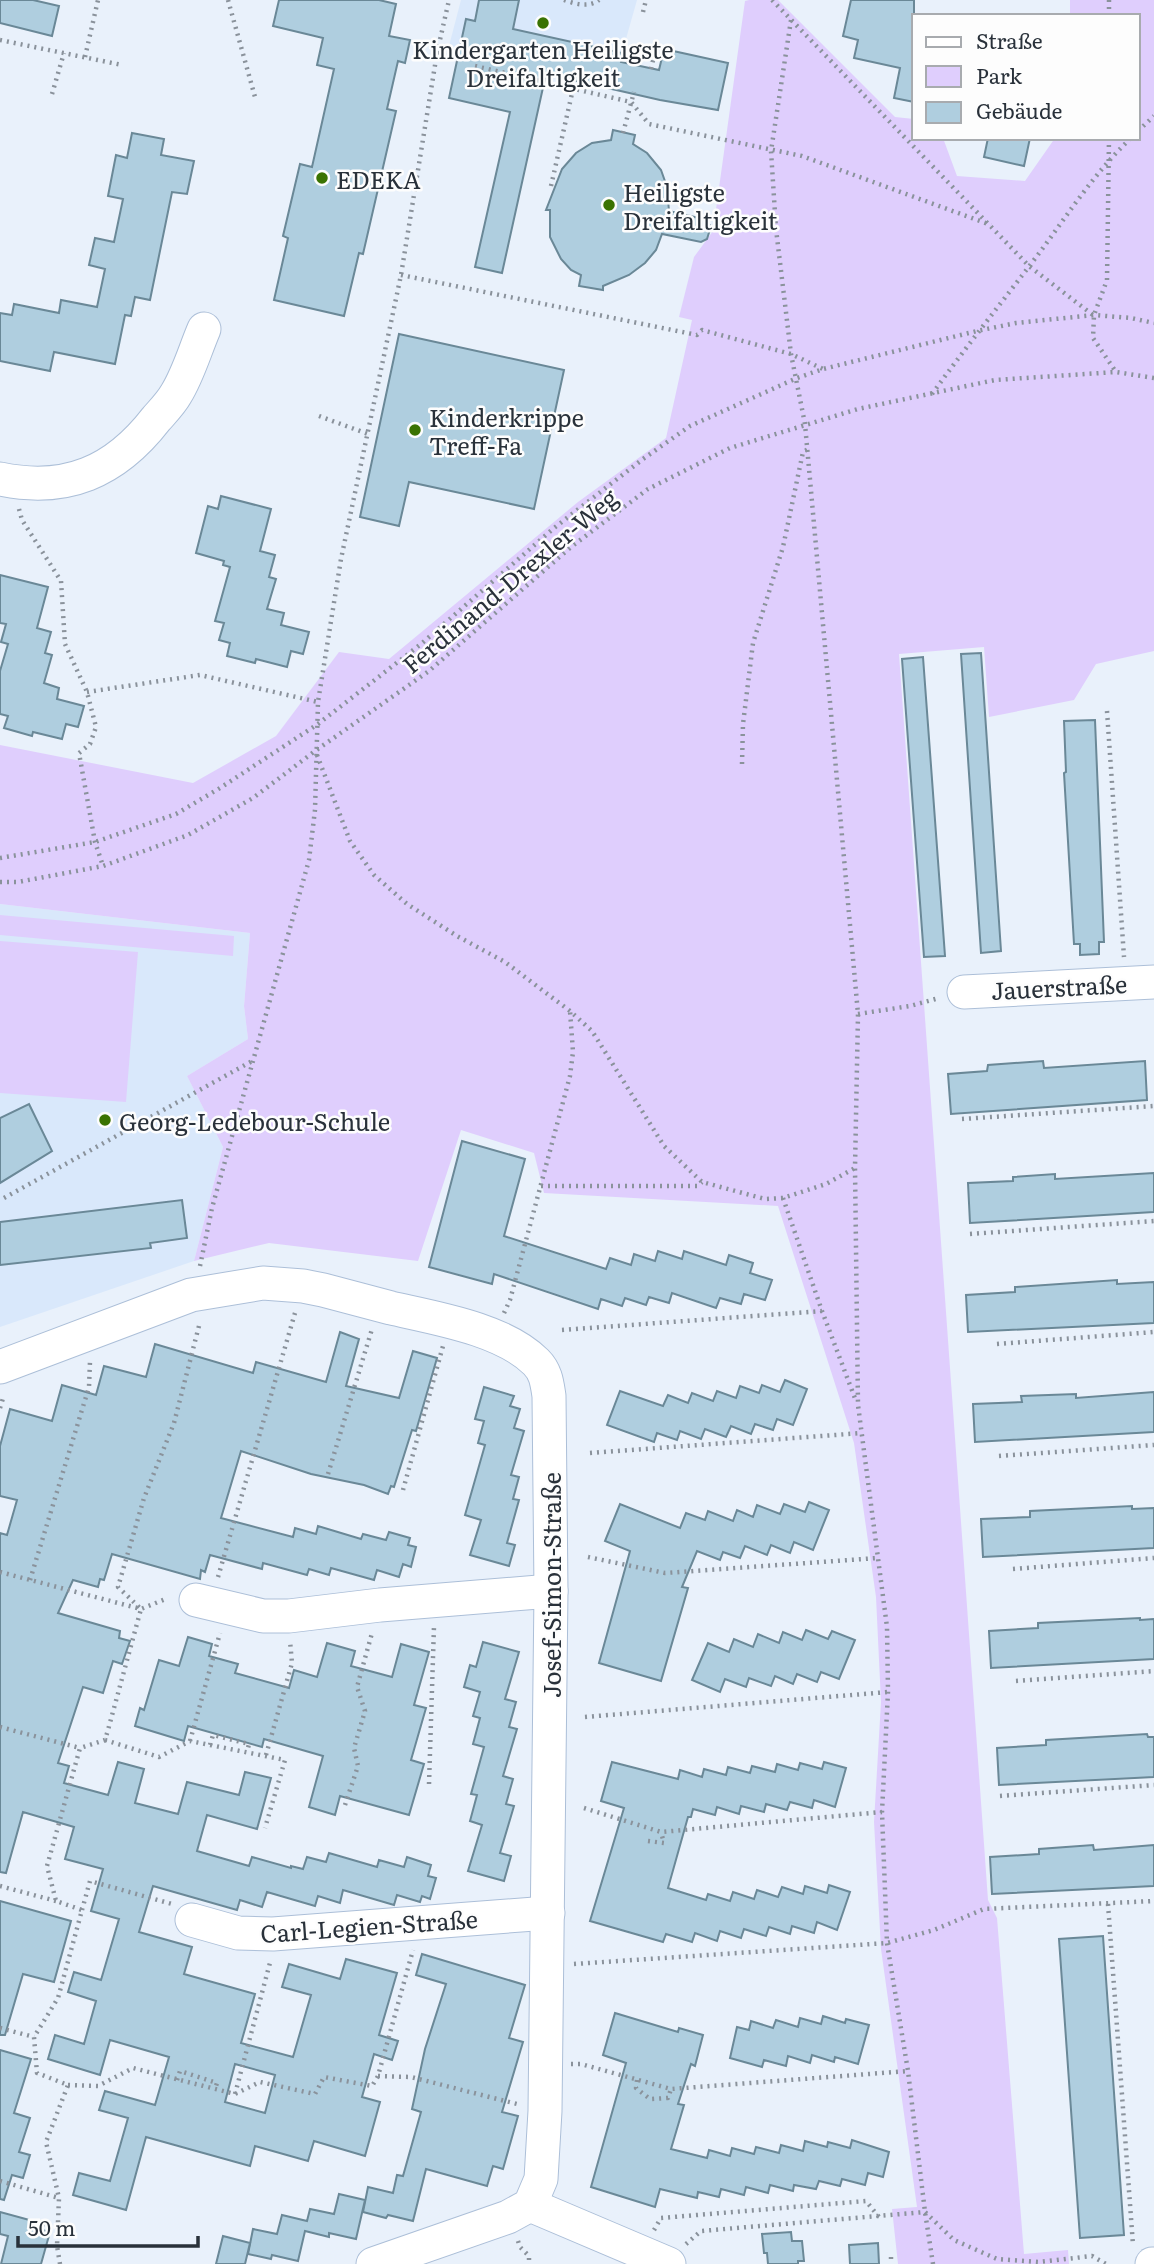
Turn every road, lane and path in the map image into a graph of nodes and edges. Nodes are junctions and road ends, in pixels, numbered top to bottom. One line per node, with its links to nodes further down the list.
1 (98, 0): 15 (path)
2 (228, 0): 24 (path)
3 (449, 0): 14 (path)
4 (564, 0): 5 (path)
5 (598, 0)
6 (646, 0): 8 (path)
7 (772, 0): 9 (path)
8 (643, 12)
9 (791, 20): 31 (path); 34 (path)
10 (0, 40): 13 (path)
11 (633, 47): 17 (path)
12 (655, 51): 20 (path)
13 (64, 52): 15 (path); 23 (path)
14 (437, 52): 16 (path); 36 (path)
15 (85, 57): 18 (path)
16 (458, 60)
17 (628, 63)
18 (122, 65)
19 (475, 66): 21 (path)
20 (651, 68)
21 (573, 89): 25 (path); 33 (path)
22 (634, 92): 25 (path)
23 (52, 93)
24 (255, 97)
25 (631, 102): 28 (path); 31 (path)
26 (1154, 116): 27 (path)
27 (1140, 129)
28 (623, 133)
29 (1109, 140): 32 (path)
30 (1129, 140): 32 (path)
31 (771, 150): 34 (path); 41 (path)
32 (1109, 159): 35 (path); 37 (path)
33 (551, 186)
34 (991, 225): 35 (path)
35 (1029, 266): 37 (path); 40 (path)
36 (401, 275): 41 (path); 49 (path)
37 (1094, 315): 38 (path); 40 (path); 43 (path)
38 (1154, 323)
39 (204, 329): 51 (street)
40 (977, 331): 42 (path); 46 (path)
41 (791, 354): 42 (path); 44 (path)
42 (823, 369): 44 (path)
43 (1115, 372): 45 (path, Ferdinand-Drexler-Weg); 46 (path, Ferdinand-Drexler-Weg)
44 (797, 378): 48 (path); 55 (path)
45 (1154, 378)
46 (932, 395): 48 (path, Ferdinand-Drexler-Weg)
47 (319, 416): 49 (path)
48 (805, 424): 50 (path); 56 (path, Ferdinand-Drexler-Weg)
49 (368, 434): 53 (path)
50 (807, 449): 57 (path); 65 (path)
51 (6, 480): 52 (path)
52 (87, 692): 53 (path); 58 (path)
53 (317, 702): 55 (path)
54 (1107, 711): 62 (path)
55 (318, 724): 56 (path); 58 (path)
56 (315, 751): 60 (path, Ferdinand-Drexler-Weg); 64 (path); 66 (path)
57 (742, 764)
58 (95, 842): 59 (path); 60 (path)
59 (0, 858)
60 (103, 866): 61 (path, Ferdinand-Drexler-Weg)
61 (0, 882)
62 (1140, 982): 63 (street, Jauerstraße)
63 (964, 992): 65 (path)
64 (570, 1011): 70 (path); 71 (path)
65 (858, 1014): 69 (path)
66 (254, 1060): 72 (path); 77 (path)
67 (1154, 1106): 68 (path)
68 (962, 1119)
69 (855, 1168): 73 (path); 87 (path)
70 (702, 1182): 71 (path); 73 (path)
71 (541, 1186): 84 (path)
72 (4, 1198)
73 (783, 1198): 79 (path)
74 (1154, 1220): 75 (path)
75 (970, 1234)
76 (303, 1286): 77 (street, Josef-Simon-Straße); 78 (street, Josef-Simon-Straße); 102 (path)
77 (191, 1295): 82 (street, Josef-Simon-Straße); 104 (path)
78 (379, 1305): 80 (street, Josef-Simon-Straße); 92 (path)
79 (822, 1311): 81 (path); 87 (path)
80 (449, 1322): 84 (street, Josef-Simon-Straße); 93 (path)
81 (562, 1330)
82 (92, 1332): 86 (street, Josef-Simon-Straße); 99 (path)
83 (1154, 1332): 85 (path)
84 (492, 1336): 100 (street, Josef-Simon-Straße)
85 (997, 1343)
86 (0, 1367)
87 (858, 1405): 88 (path)
88 (862, 1433): 90 (path); 95 (path)
89 (1154, 1445): 91 (path)
90 (590, 1453)
91 (999, 1456)
92 (328, 1474)
93 (402, 1490)
94 (588, 1557): 95 (path)
95 (878, 1558): 108 (path)
96 (1154, 1558): 97 (path)
97 (1013, 1569)
98 (0, 1572): 99 (path)
99 (30, 1580): 104 (path)
100 (551, 1591): 101 (street); 131 (street, Josef-Simon-Straße)
101 (435, 1601): 103 (street); 117 (path)
102 (211, 1604): 105 (street); 112 (path)
103 (380, 1605): 105 (street); 120 (path)
104 (141, 1609): 111 (path)
105 (289, 1616): 116 (path)
106 (1154, 1671): 107 (path)
107 (1016, 1681)
108 (888, 1692): 109 (path); 122 (path)
109 (585, 1717)
110 (0, 1727): 114 (path)
111 (105, 1740): 112 (path); 114 (path)
112 (190, 1741): 113 (path)
113 (210, 1745): 115 (path); 115 (path)
114 (80, 1748): 127 (path)
115 (247, 1752): 116 (path)
116 (266, 1755): 123 (path)
117 (429, 1784)
118 (1154, 1785): 119 (path)
119 (1000, 1796)
120 (345, 1805)
121 (584, 1808): 124 (path)
122 (882, 1812): 124 (path); 135 (path)
123 (265, 1828)
124 (662, 1832): 125 (path)
125 (648, 1842)
126 (0, 1886): 127 (path)
127 (56, 1901): 130 (path)
128 (1154, 1901): 129 (path)
129 (1108, 1904): 135 (path); 156 (path)
130 (82, 1910): 132 (path); 138 (path)
131 (548, 1913): 133 (street, Carl-Legien-Straße); 136 (street, Josef-Simon-Straße)
132 (192, 1920): 134 (street, Carl-Legien-Straße)
133 (421, 1922): 134 (street, Carl-Legien-Straße); 141 (path)
134 (273, 1934): 147 (path)
135 (887, 1943): 136 (path); 140 (path)
136 (547, 1967): 139 (street, Josef-Simon-Straße)
137 (0, 2028): 138 (path)
138 (34, 2037): 144 (path)
139 (545, 2064): 143 (path); 148 (street, Josef-Simon-Straße)
140 (908, 2071): 146 (path); 152 (path)
141 (378, 2076): 147 (path); 148 (path)
142 (177, 2080): 144 (path); 145 (path); 145 (path)
143 (638, 2080): 146 (path); 146 (path)
144 (68, 2085): 150 (path)
145 (215, 2089): 147 (path)
146 (671, 2089)
147 (234, 2094)
148 (545, 2111): 151 (street, Josef-Simon-Straße)
149 (0, 2181): 150 (path)
150 (59, 2198): 158 (path)
151 (530, 2205): 155 (street); 159 (street)
152 (925, 2212): 153 (path); 157 (path); 161 (path)
153 (879, 2217): 155 (path); 155 (path)
154 (891, 2257): 160 (path)
155 (658, 2259)
156 (1146, 2259)
157 (1039, 2263): 162 (path)
158 (60, 2264)
159 (373, 2264)
160 (891, 2264)
161 (933, 2264)
162 (1106, 2264)

